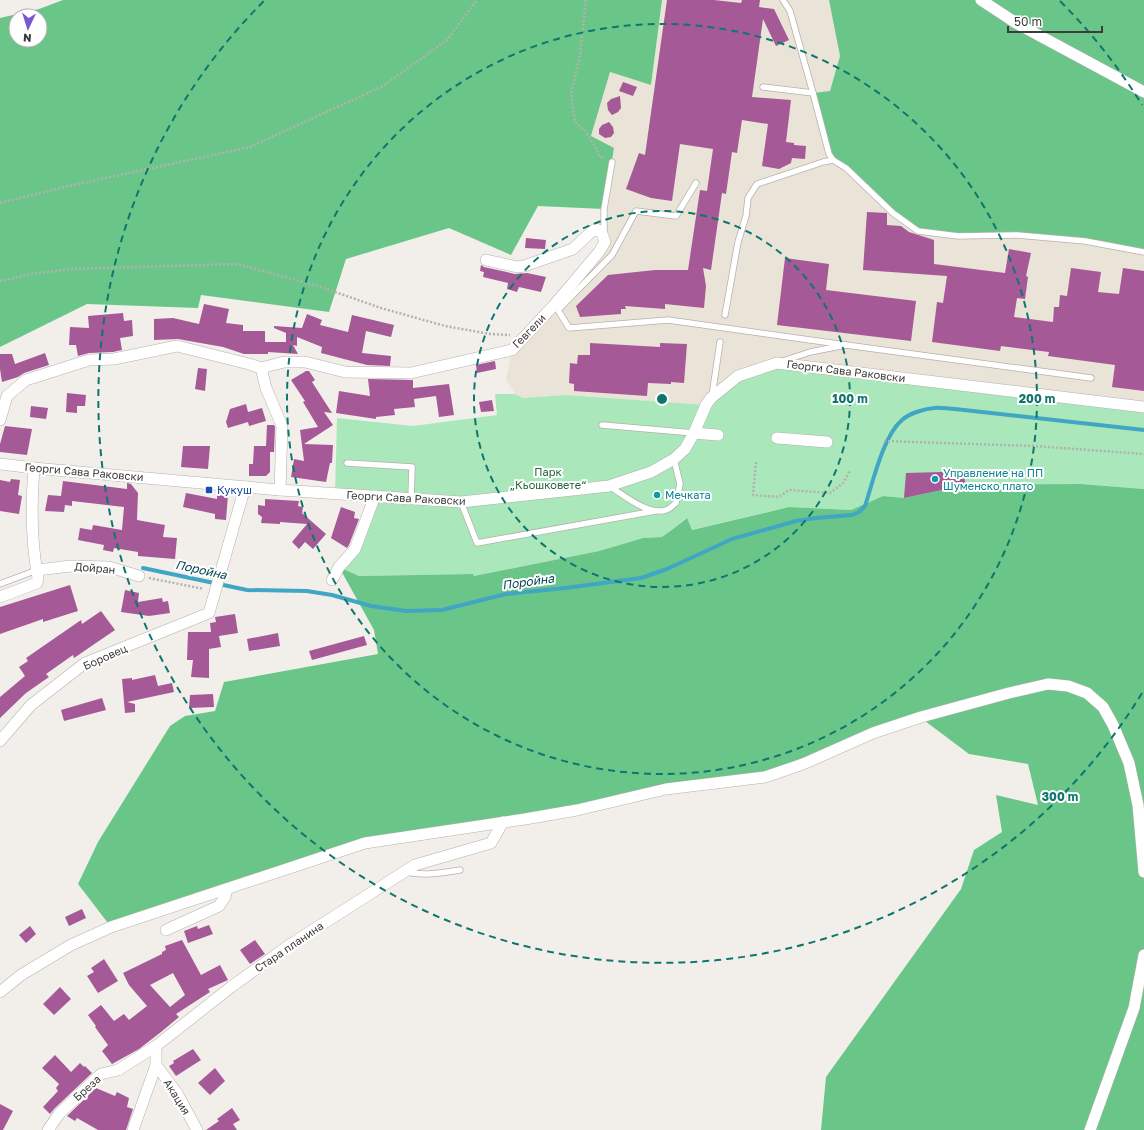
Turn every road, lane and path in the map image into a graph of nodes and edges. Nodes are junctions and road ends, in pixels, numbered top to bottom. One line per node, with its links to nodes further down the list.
1 (477, 0): 11 (path)
2 (586, 0): 9 (path)
3 (783, 0): 7 (lane)
4 (981, 0): 6 (street)
5 (763, 87): 7 (lane)
6 (1144, 92)
7 (813, 93): 8 (lane)
8 (833, 160): 13 (lane); 16 (lane)
9 (612, 162): 12 (lane)
10 (696, 183): 19 (lane)
11 (0, 203)
12 (604, 237): 14 (street); 17 (street, Гевгели)
13 (1144, 252)
14 (486, 260)
15 (0, 281): 17 (path)
16 (725, 315)
17 (525, 336): 21 (street, Гевгели)
18 (720, 342): 23 (lane)
19 (846, 344): 20 (lane); 22 (lane)
20 (777, 363): 23 (street, Георги Сава Раковски); 24 (street, Георги Сава Раковски)
21 (261, 368): 25 (street); 41 (street)
22 (1090, 378)
23 (711, 398): 27 (street, Георги Сава Раковски)
24 (1144, 407)
25 (0, 420)
26 (602, 426): 27 (lane)
27 (694, 433): 28 (street); 33 (street, Георги Сава Раковски)
28 (718, 435)
29 (776, 438): 31 (street)
30 (884, 441): 32 (path)
31 (827, 442)
32 (1144, 454)
33 (674, 459): 39 (street, Георги Сава Раковски); 45 (lane)
34 (756, 462): 38 (path)
35 (347, 463): 43 (lane)
36 (0, 464): 37 (street, Георги Сава Раковски)
37 (34, 468): 40 (street, Георги Сава Раковски); 46 (street)
38 (850, 471)
39 (609, 486): 44 (street, Георги Сава Раковски); 45 (lane)
40 (245, 487): 41 (street, Георги Сава Раковски); 50 (street)
41 (280, 490): 42 (street, Георги Сава Раковски)
42 (375, 496): 43 (street, Георги Сава Раковски); 48 (street)
43 (411, 499): 44 (street, Георги Сава Раковски)
44 (461, 502): 45 (lane)
45 (655, 511)
46 (37, 570): 47 (street, Дойран); 49 (lane, Дойран); 51 (street)
47 (139, 576): 50 (path)
48 (332, 580)
49 (0, 584)
50 (215, 591): 52 (street, Боровец)
51 (0, 597)
52 (0, 742)
53 (503, 822): 55 (street, Стара планина); 56 (street); 57 (street)
54 (460, 870): 55 (lane)
55 (404, 872): 61 (street, Стара планина)
56 (1144, 872)
57 (227, 889): 58 (street); 60 (street)
58 (166, 930)
59 (1144, 955): 66 (street)
60 (0, 992)
61 (156, 1046): 62 (street); 63 (street, Бреза)
62 (156, 1065): 64 (street); 65 (street, Акация)
63 (48, 1130)
64 (133, 1130)
65 (196, 1130)
66 (1090, 1130)

